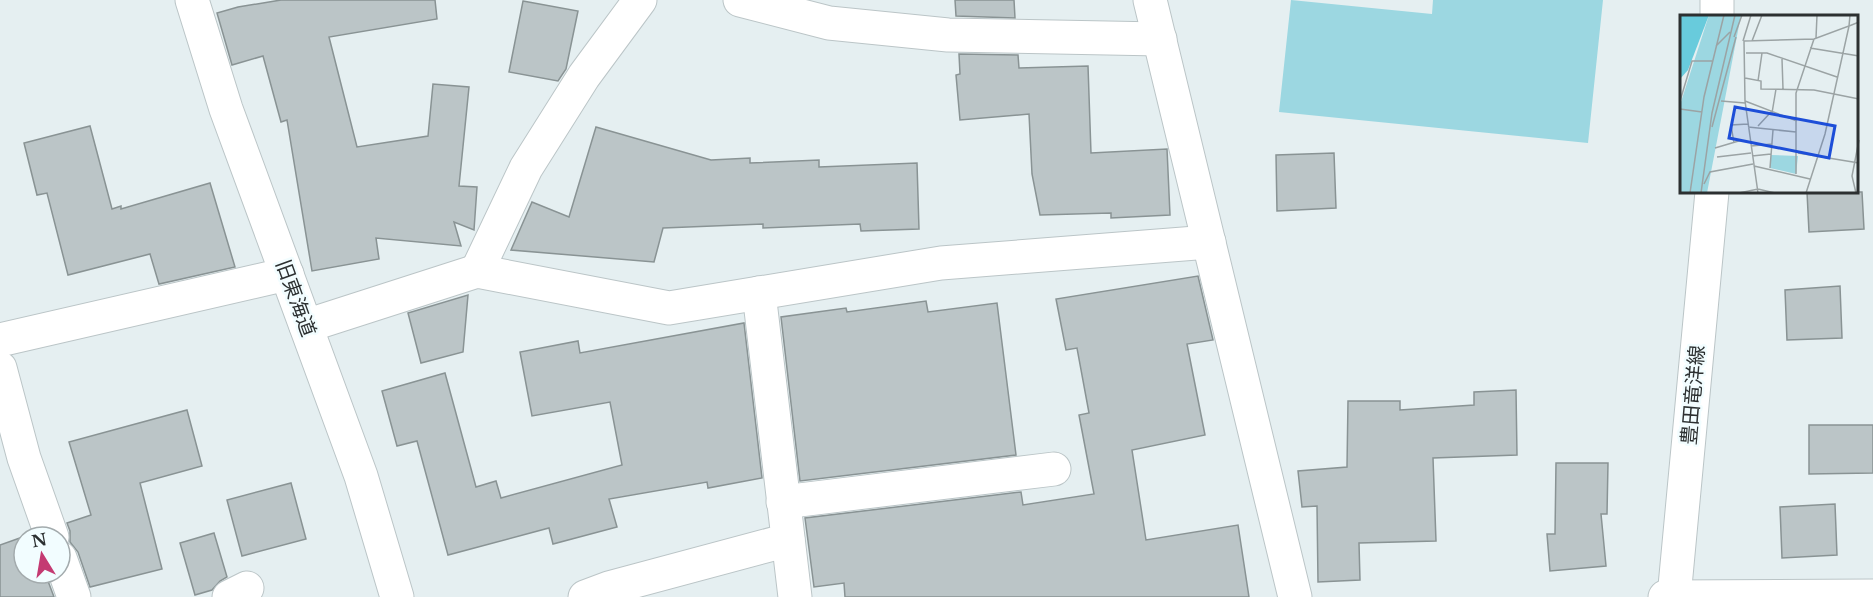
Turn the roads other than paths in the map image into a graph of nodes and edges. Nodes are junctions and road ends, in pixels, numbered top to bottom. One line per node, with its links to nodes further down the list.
1 (192, 0): 9 (street, 旧東海道)
2 (640, 0): 8 (street)
3 (740, 0): 5 (street)
4 (1150, 0): 5 (street)
5 (1160, 39): 7 (street)
6 (1712, 194): 24 (street, 豊田竜洋線)
7 (1209, 242): 10 (street); 22 (street)
8 (477, 271): 10 (street); 11 (street)
9 (286, 274): 11 (street, 旧東海道); 12 (street)
10 (759, 293): 15 (street)
11 (306, 326): 19 (street, 旧東海道)
12 (0, 340)
13 (0, 368): 16 (street)
14 (1054, 469): 15 (street)
15 (783, 502): 17 (street)
16 (48, 525)
17 (788, 540): 20 (street); 21 (street)
18 (1873, 596): 24 (street)
19 (397, 597)
20 (585, 597)
21 (795, 597)
22 (1295, 597)
23 (1665, 597): 24 (street)
24 (1674, 597)

